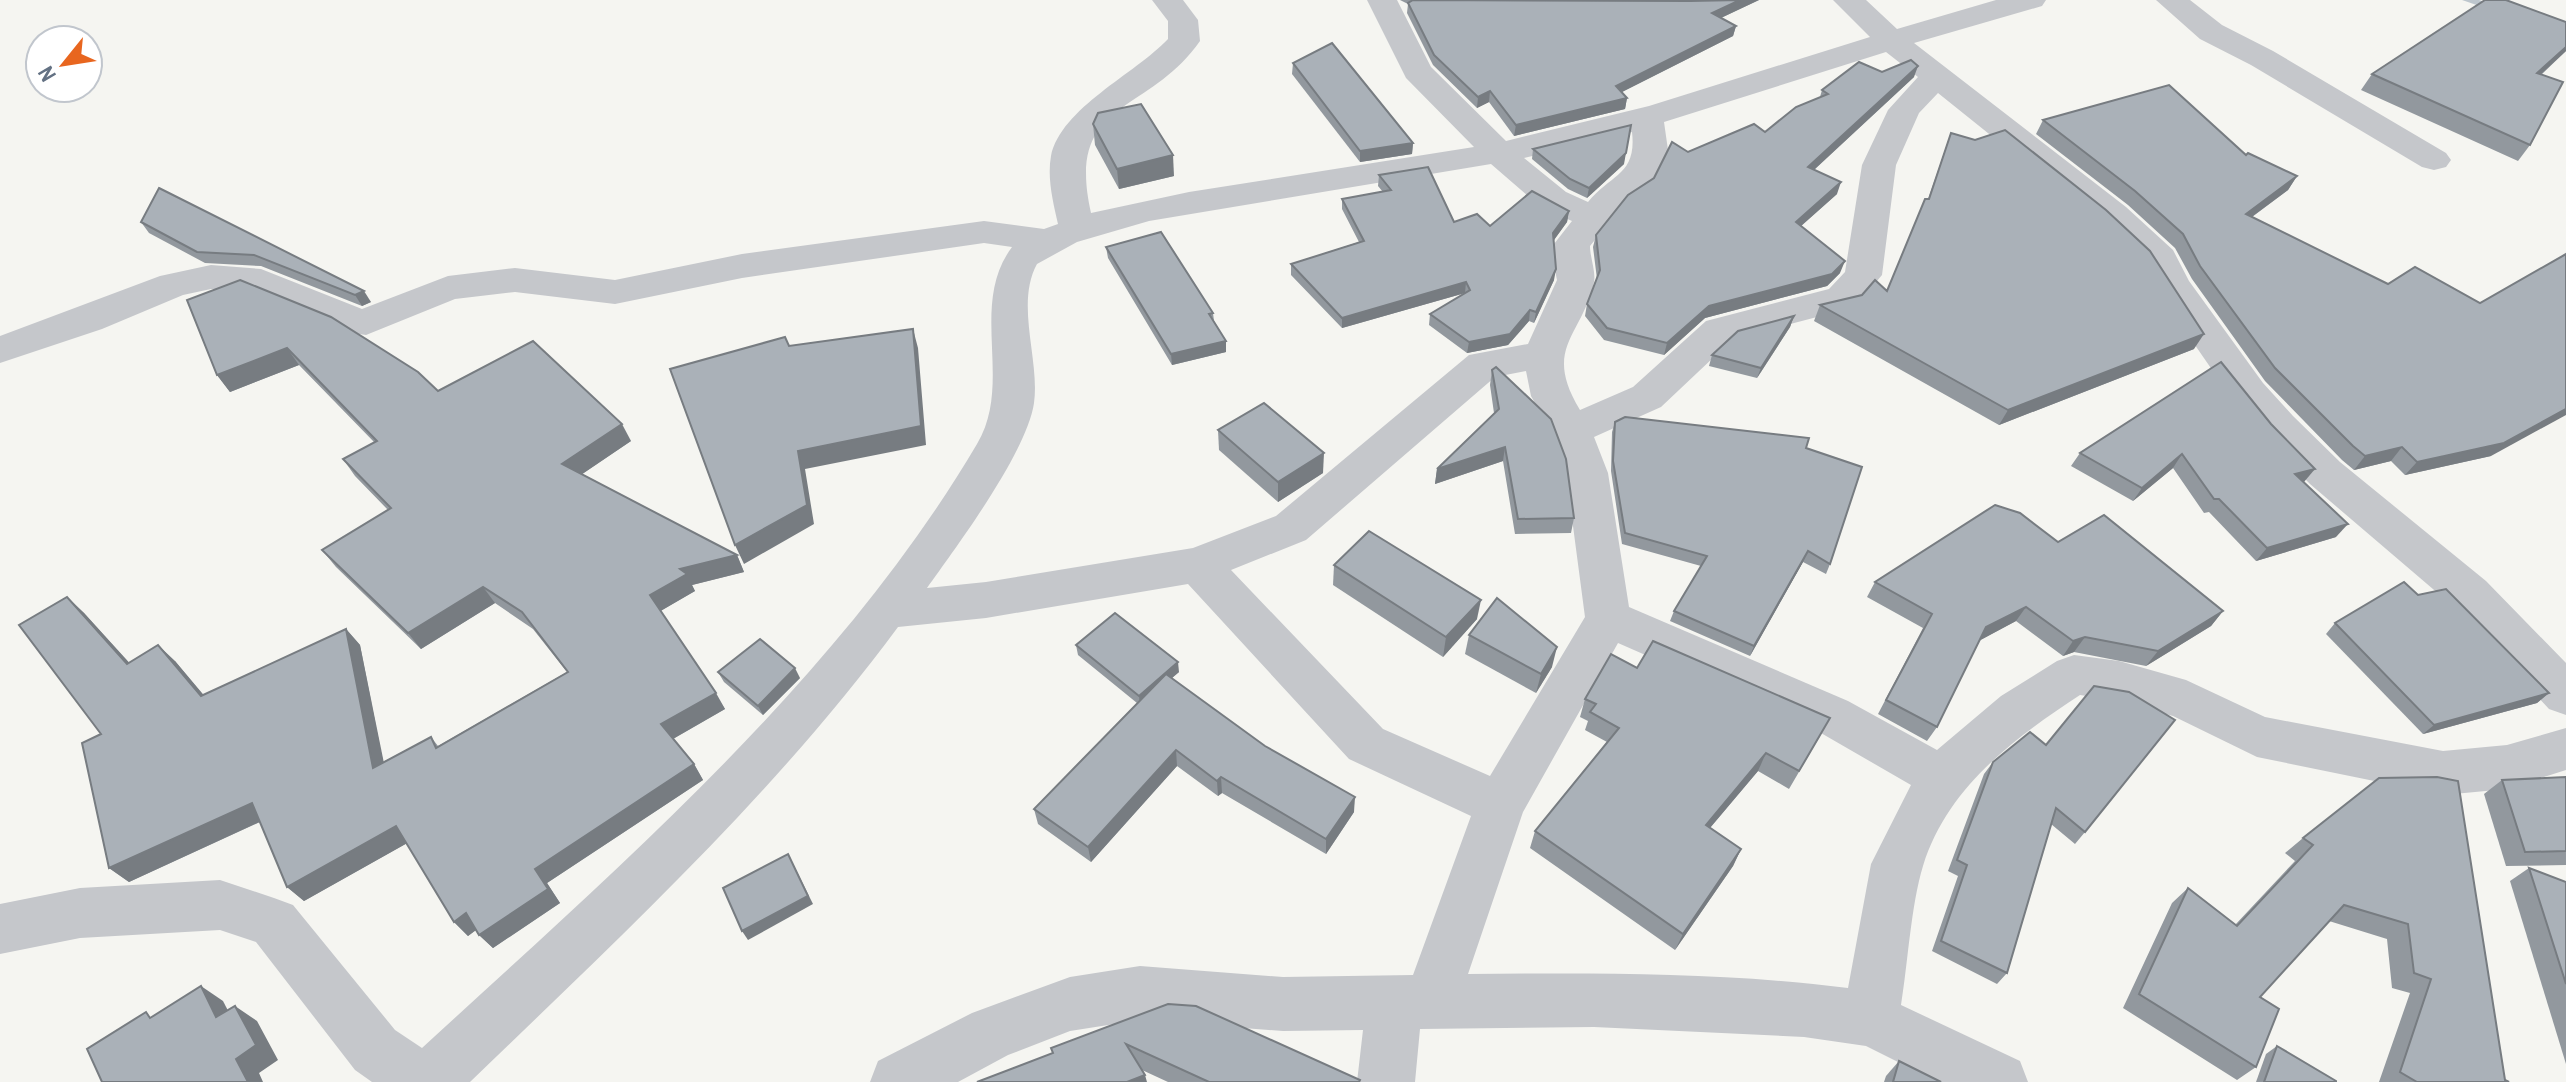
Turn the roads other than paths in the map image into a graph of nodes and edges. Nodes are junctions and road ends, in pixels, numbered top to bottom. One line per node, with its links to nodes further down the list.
1 (1167, 0): 12 (street)
2 (1382, 0): 9 (street)
3 (1848, 0): 6 (street)
4 (2031, 0): 6 (street)
5 (2171, 0): 10 (street)
6 (1891, 40): 7 (street); 8 (street)
7 (1936, 76): 15 (street); 19 (street)
8 (1647, 117): 9 (street); 11 (street)
9 (1498, 152): 11 (street); 12 (street)
10 (2434, 160)
11 (1592, 217): 14 (street)
12 (1062, 236): 13 (street); 17 (street)
13 (0, 350)
14 (1542, 355): 15 (street); 16 (street)
15 (1571, 430): 18 (street)
16 (1198, 565): 17 (street); 22 (street)
17 (883, 610): 26 (street)
18 (1608, 618): 21 (street); 22 (street)
19 (2566, 695)
20 (2566, 749): 21 (street)
21 (1941, 777): 25 (street)
22 (1500, 805): 24 (street)
23 (0, 929): 26 (street)
24 (1413, 1002): 25 (street); 27 (street); 28 (street)
25 (1871, 1019): 29 (street)
26 (426, 1082)
27 (899, 1082)
28 (1386, 1082)
29 (1999, 1082)

